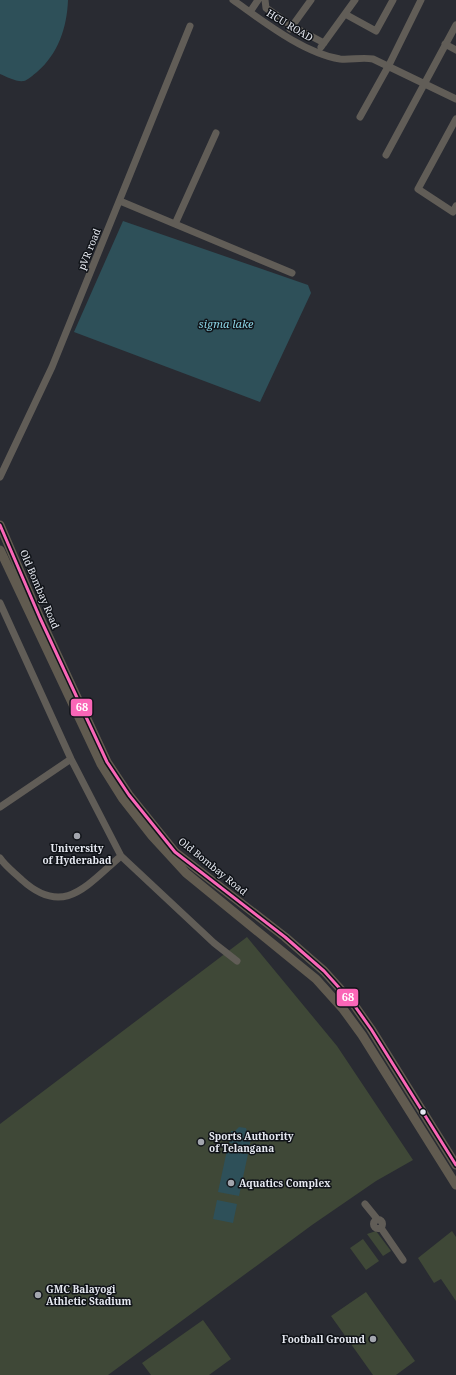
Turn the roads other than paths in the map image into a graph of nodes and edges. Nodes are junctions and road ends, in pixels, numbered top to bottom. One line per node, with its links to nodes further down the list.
1 (233, 0): 8 (street, HCU ROAD)
2 (258, 0): 8 (street)
3 (265, 0): 12 (street)
4 (311, 0): 12 (street)
5 (355, 0): 9 (street)
6 (393, 0): 9 (street)
7 (421, 0): 18 (street)
8 (250, 12): 13 (street, HCU ROAD)
9 (345, 14): 14 (street)
10 (456, 25): 15 (street)
11 (190, 26): 25 (street, pVR road)
12 (292, 26): 13 (street); 14 (street)
13 (286, 34): 17 (street, HCU ROAD)
14 (324, 43): 17 (street)
15 (445, 44): 16 (street); 19 (street)
16 (456, 50)
17 (318, 52): 18 (street, HCU ROAD)
18 (389, 65): 19 (street, HCU ROAD); 21 (street)
19 (424, 83): 20 (street, HCU ROAD); 24 (street)
20 (456, 99)
21 (360, 117)
22 (456, 119): 26 (street)
23 (216, 133): 27 (street)
24 (386, 155)
25 (120, 201): 27 (street); 29 (street, pVR road)
26 (456, 206)
27 (175, 224): 28 (street)
28 (292, 273)
29 (0, 476)
30 (0, 525): 38 (main road, Old Bombay Road)
31 (0, 550): 39 (main road, Old Bombay Road)
32 (0, 603): 33 (street)
33 (71, 759): 34 (street); 35 (street)
34 (0, 806)
35 (121, 856): 36 (street); 37 (street)
36 (0, 858)
37 (236, 961)
38 (433, 1126): 39 (main road); 40 (main road, Old Bombay Road)
39 (423, 1132): 41 (main road, Old Bombay Road)
40 (456, 1165)
41 (456, 1185)
42 (365, 1204): 43 (street)
43 (403, 1260)

